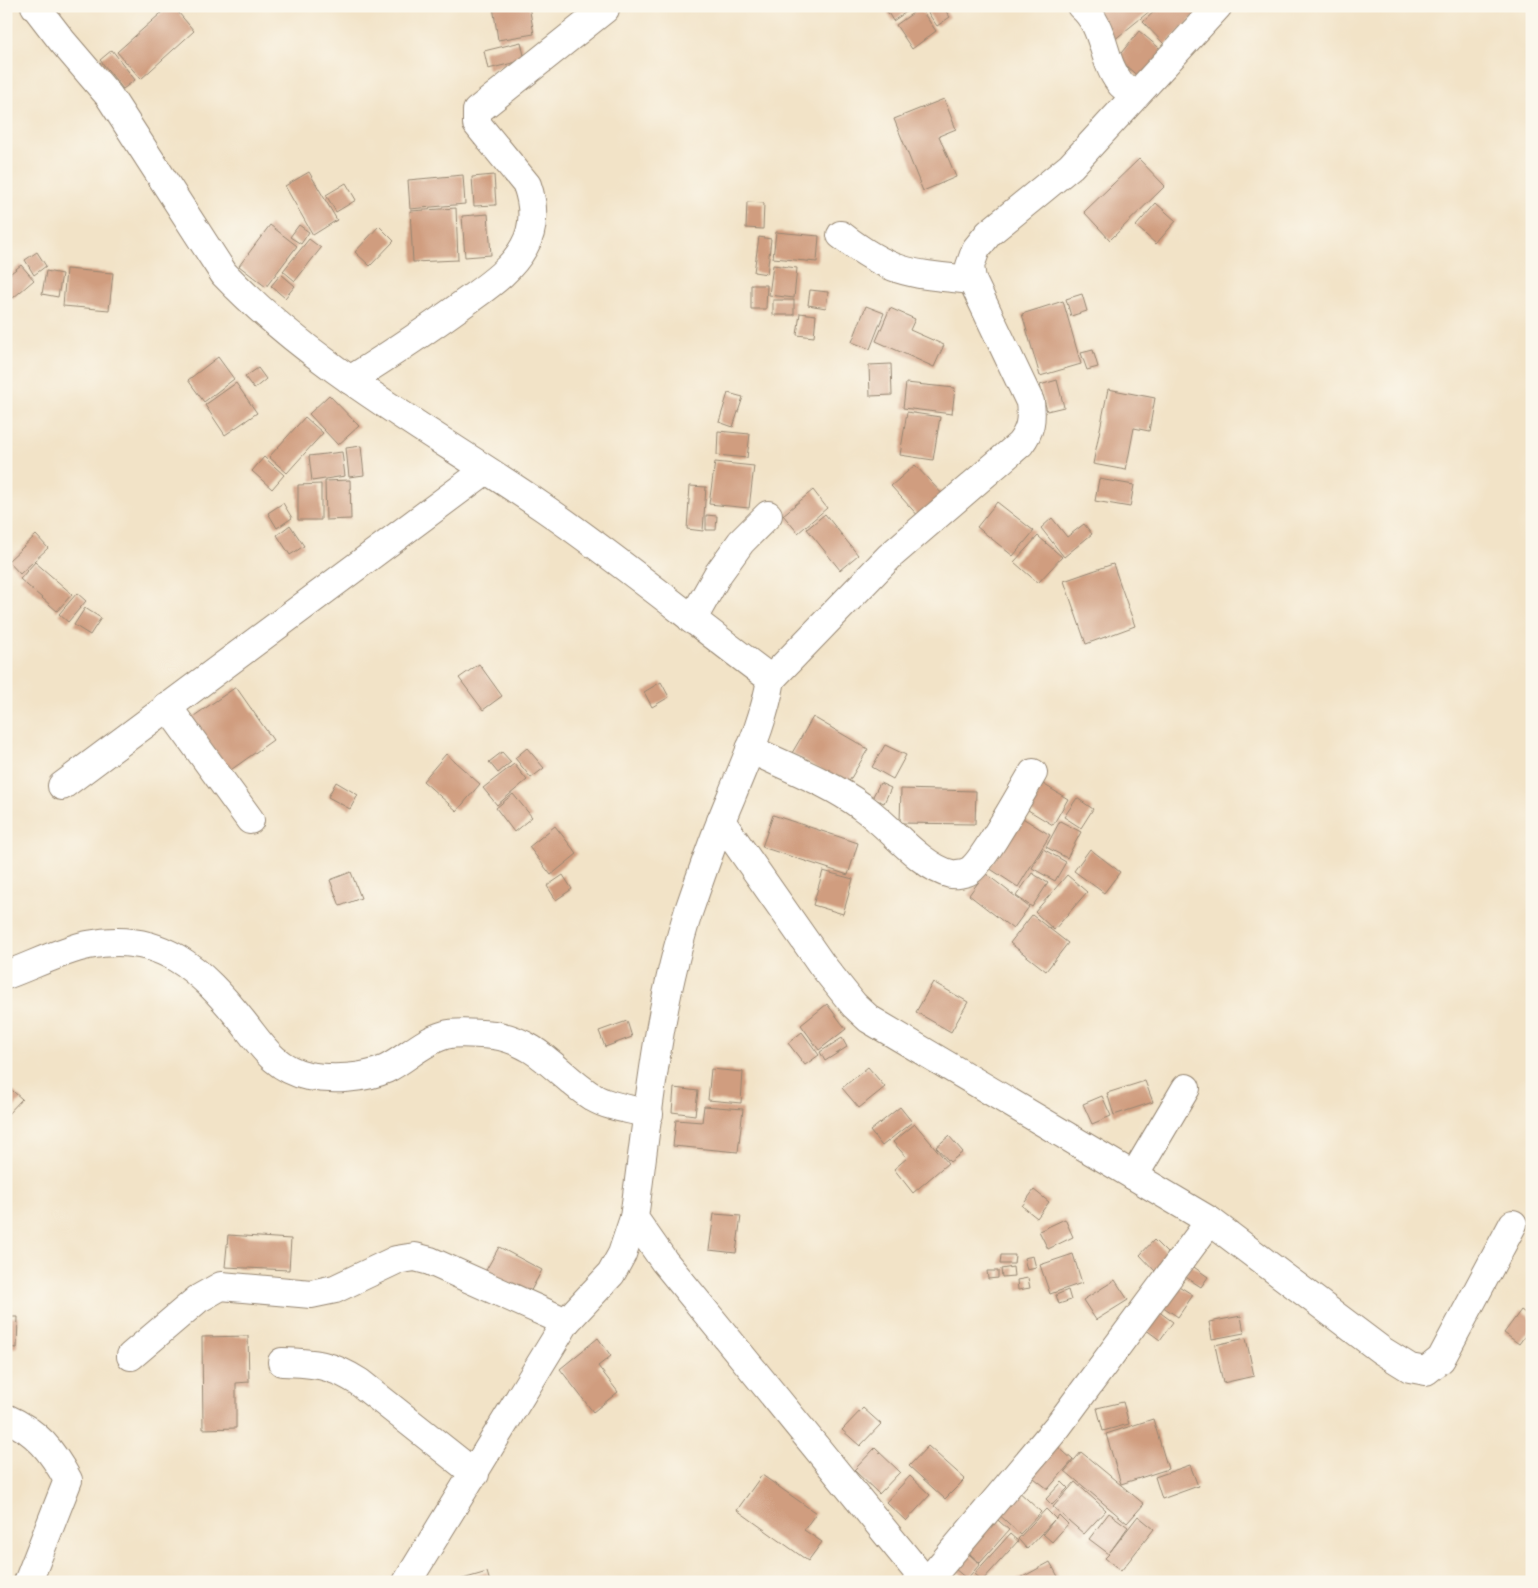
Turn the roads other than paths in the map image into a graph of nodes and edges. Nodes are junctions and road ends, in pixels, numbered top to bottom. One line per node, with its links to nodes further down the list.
1 (35, 6): 8 (street)
2 (605, 6): 8 (street)
3 (1082, 6): 5 (street)
4 (1218, 6): 5 (street)
5 (1136, 94): 7 (street)
6 (841, 235): 7 (street)
7 (972, 280): 12 (street)
8 (350, 380): 9 (street)
9 (486, 470): 11 (street); 13 (street)
10 (768, 515): 11 (street)
11 (692, 620): 12 (street)
12 (771, 679): 14 (street)
13 (167, 706): 16 (street); 17 (street)
14 (750, 749): 15 (street); 18 (street)
15 (1033, 773)
16 (62, 786)
17 (250, 820)
18 (721, 821): 21 (street); 22 (street)
19 (6, 974): 21 (street)
20 (1186, 1088): 22 (street)
21 (648, 1114): 23 (street)
22 (1134, 1176): 24 (street)
23 (634, 1218): 26 (street); 33 (street)
24 (1210, 1221): 25 (street); 33 (street)
25 (1514, 1224)
26 (566, 1322): 27 (street); 30 (street)
27 (131, 1356)
28 (282, 1362): 30 (street)
29 (6, 1418): 31 (street)
30 (474, 1474): 32 (street)
31 (28, 1582)
32 (407, 1582)
33 (926, 1582)

